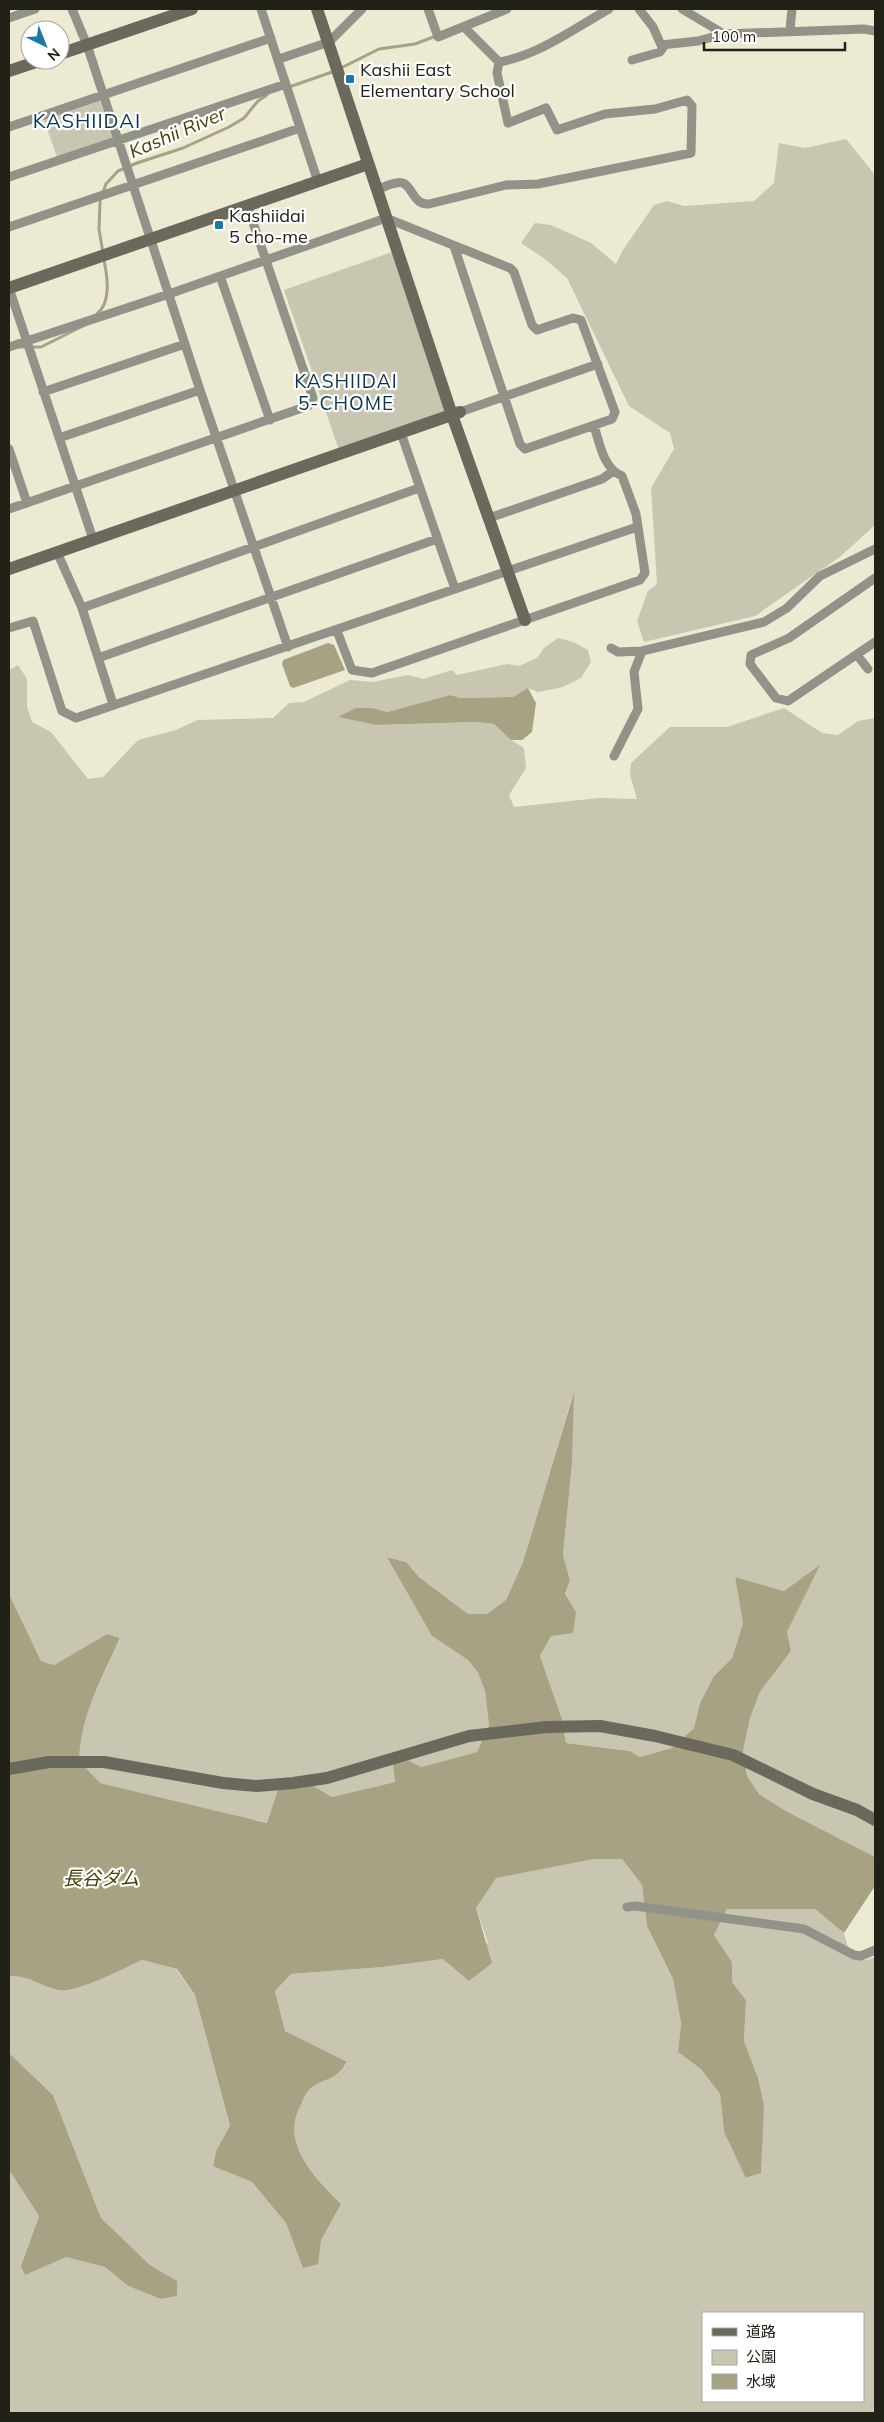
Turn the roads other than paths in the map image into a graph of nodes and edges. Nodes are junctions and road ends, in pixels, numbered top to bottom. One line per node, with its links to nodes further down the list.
1 (35, 9): 13 (street)
2 (72, 9): 21 (street)
3 (192, 9): 21 (street)
4 (261, 9): 19 (street)
5 (317, 9): 20 (street)
6 (362, 9): 20 (street)
7 (428, 9): 15 (street)
8 (507, 9): 15 (street)
9 (609, 9): 26 (street)
10 (639, 9): 22 (street)
11 (682, 9): 18 (street)
12 (792, 9): 16 (street)
13 (22, 11): 14 (street)
14 (9, 18)
15 (464, 27): 26 (street)
16 (790, 30): 17 (street); 18 (street)
17 (875, 31)
18 (724, 34): 22 (street)
19 (270, 38): 24 (street); 28 (street)
20 (329, 42): 24 (street); 32 (street)
21 (87, 45): 23 (street); 28 (street)
22 (665, 45): 25 (street)
23 (70, 51)
24 (279, 59): 27 (street)
25 (632, 60)
26 (499, 62): 36 (street)
27 (286, 84): 30 (street); 31 (street)
28 (103, 95): 29 (street); 31 (street)
29 (9, 128)
30 (300, 128): 34 (street); 35 (street)
31 (118, 140): 33 (street); 35 (street)
32 (368, 164): 34 (street); 36 (street)
33 (9, 177)
34 (318, 182): 37 (street)
35 (132, 185): 39 (street); 40 (street)
36 (377, 190): 38 (street)
37 (247, 205): 40 (street); 42 (street)
38 (386, 218): 41 (street); 42 (street); 53 (street)
39 (9, 228)
40 (150, 238): 44 (street); 45 (street)
41 (454, 246): 49 (street); 52 (street)
42 (266, 260): 43 (street); 54 (street)
43 (220, 276): 45 (street); 54 (street)
44 (9, 288): 46 (street)
45 (169, 294): 46 (street); 47 (street)
46 (26, 341): 48 (street); 51 (street)
47 (185, 344): 50 (street); 51 (street)
48 (9, 347)
49 (598, 364): 52 (street); 55 (street)
50 (200, 390): 57 (street); 58 (street)
51 (44, 392): 57 (street)
52 (504, 397): 53 (street); 55 (street)
53 (456, 413): 56 (street); 66 (street)
54 (270, 420): 58 (street)
55 (594, 426): 60 (street)
56 (401, 433): 62 (street); 63 (street)
57 (59, 438): 61 (street)
58 (218, 438): 61 (street); 63 (street)
59 (9, 449): 64 (street)
60 (612, 472): 66 (street); 67 (street)
61 (76, 487): 64 (street); 68 (street)
62 (419, 488): 69 (street); 70 (street)
63 (235, 490): 68 (street); 70 (street)
64 (27, 503): 65 (street)
65 (9, 509)
66 (489, 518): 74 (street)
67 (637, 527): 74 (street); 81 (street)
68 (93, 539): 72 (street)
69 (437, 539): 78 (street); 79 (street)
70 (254, 546): 79 (street); 80 (street)
71 (875, 549): 87 (street)
72 (57, 552): 73 (street); 80 (street)
73 (9, 569)
74 (508, 571): 78 (street); 81 (street)
75 (875, 578): 88 (street)
76 (875, 584): 77 (street)
77 (875, 588)
78 (454, 589): 83 (street)
79 (271, 597): 85 (street); 89 (street)
80 (82, 608): 89 (street)
81 (525, 620): 83 (street)
82 (9, 628): 91 (street)
83 (337, 631): 85 (street)
84 (875, 642): 88 (street)
85 (288, 647): 91 (street)
86 (611, 648): 87 (street)
87 (642, 651): 92 (street)
88 (857, 655): 90 (street)
89 (98, 658): 91 (street)
90 (868, 669)
91 (113, 704)
92 (614, 756)
93 (9, 1769): 94 (street)
94 (875, 1820)
95 (631, 1906): 96 (street)
96 (875, 1950)

